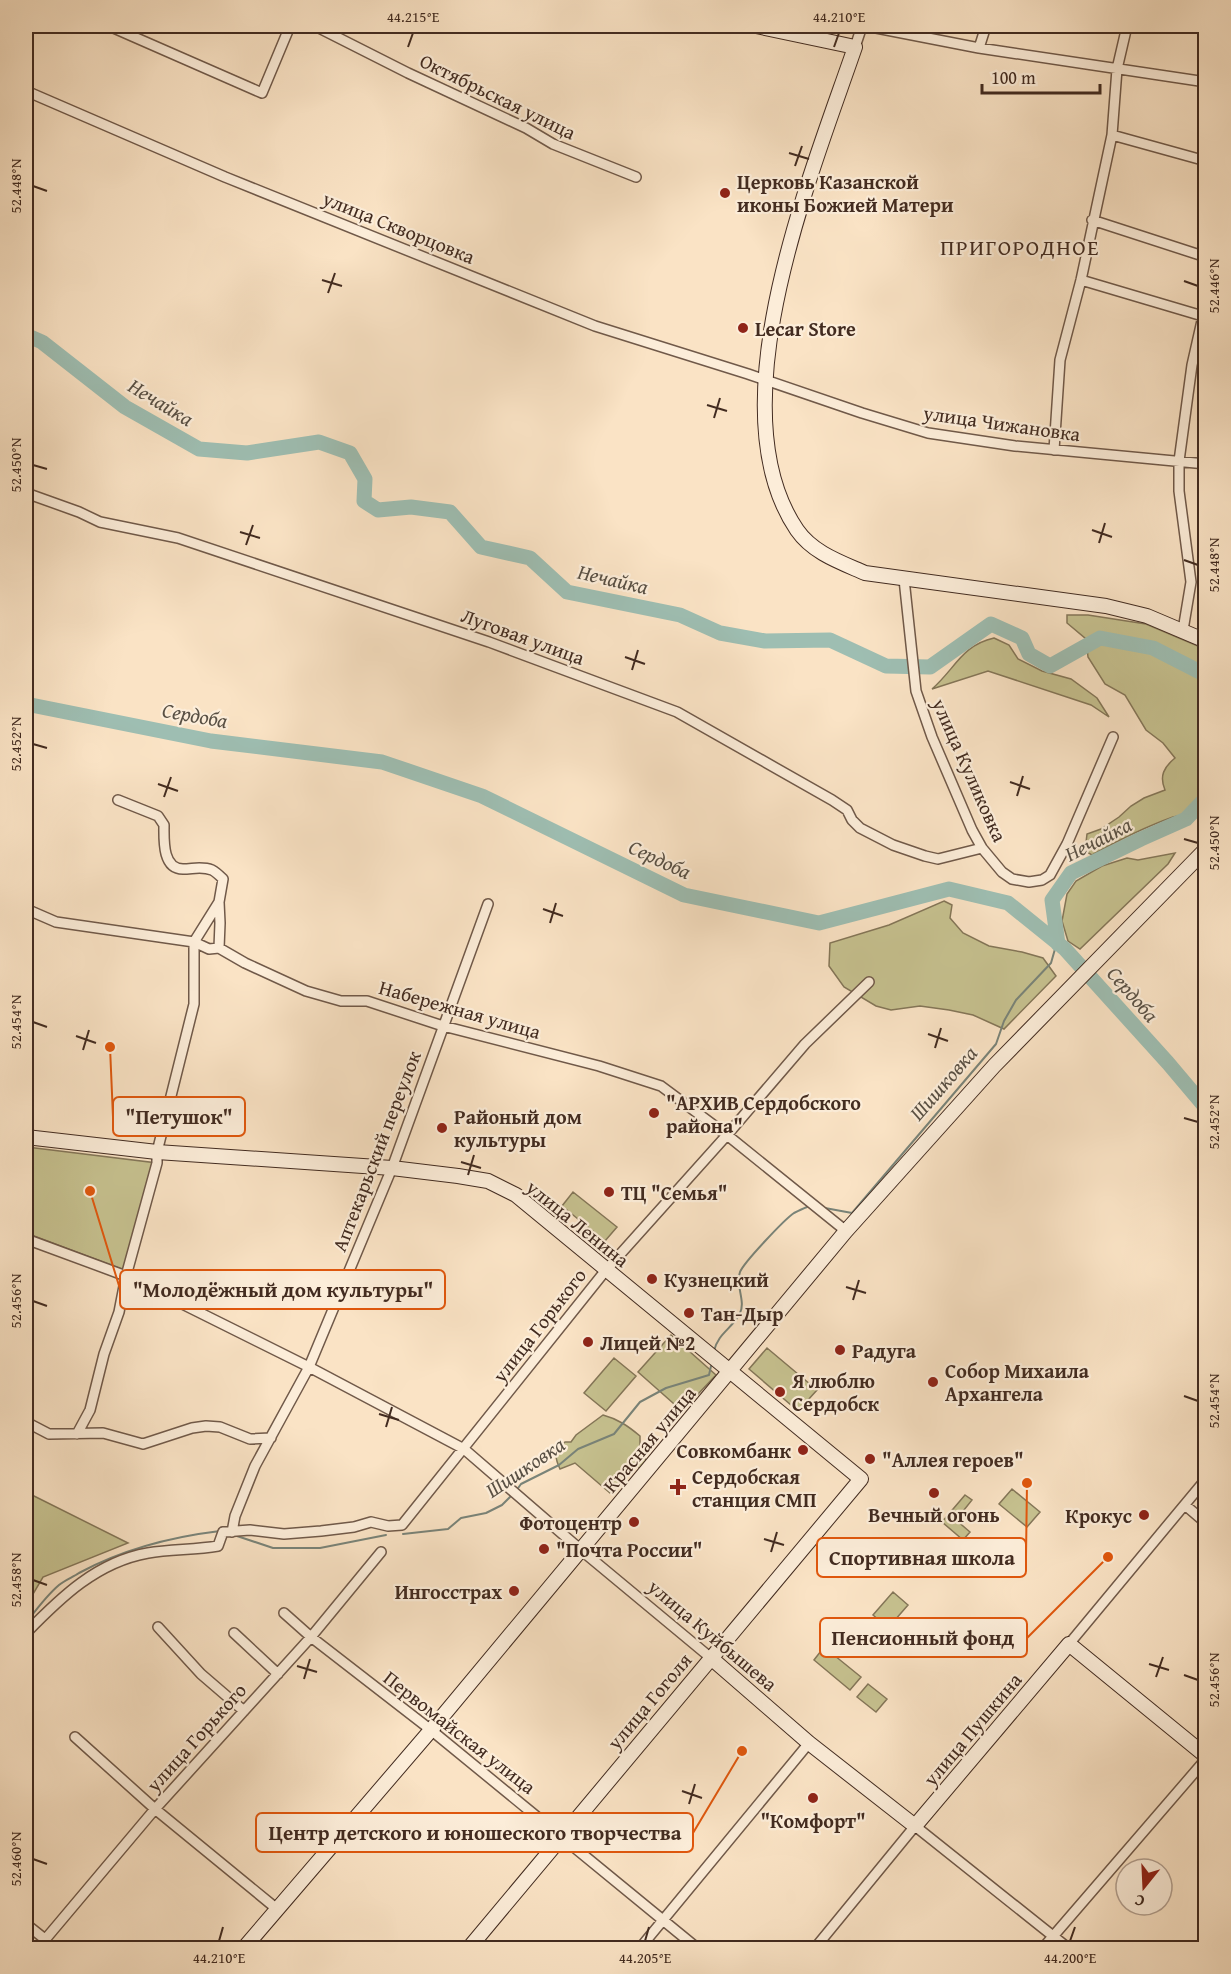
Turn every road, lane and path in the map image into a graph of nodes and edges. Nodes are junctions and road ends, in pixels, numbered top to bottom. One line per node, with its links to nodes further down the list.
1 (109, 26): 2 (street)
2 (290, 26)
3 (315, 26): 15 (street, Октябрьская улица)
4 (756, 26): 8 (street)
5 (864, 26): 8 (street); 9 (street)
6 (986, 26): 9 (street)
7 (1127, 26): 10 (street)
8 (855, 47): 21 (street)
9 (980, 48): 10 (street)
10 (1117, 69): 11 (street); 13 (street)
11 (1206, 82)
12 (26, 91): 21 (street, улица Скворцовка)
13 (1112, 135): 14 (street); 16 (street)
14 (1206, 161)
15 (636, 177)
16 (1092, 220): 17 (street); 18 (street)
17 (1206, 257)
18 (1081, 280): 20 (street); 22 (street)
19 (1206, 303): 20 (street)
20 (1204, 317): 23 (street)
21 (765, 381): 22 (street, улица Чижановка); 26 (street)
22 (1054, 450): 23 (street, улица Чижановка)
23 (1179, 461): 24 (street, улица Чижановка); 27 (street)
24 (1206, 464)
25 (26, 493): 31 (street, Луговая улица)
26 (904, 579): 27 (street); 31 (street, улица Куликовка)
27 (1183, 630): 28 (street)
28 (1206, 641)
29 (1113, 737): 31 (street, улица Куликовка)
30 (118, 800): 33 (street)
31 (981, 848)
32 (1206, 849): 44 (street, Красная улица)
33 (219, 902): 36 (street); 37 (street)
34 (488, 904): 39 (street, Аптекарьский переулок)
35 (26, 909): 36 (street, Набережная улица)
36 (194, 942): 37 (street, Набережная улица); 42 (street)
37 (219, 948): 39 (street, Набережная улица)
38 (869, 982): 40 (street, улица Горького)
39 (443, 1026): 40 (street, Набережная улица); 43 (street, Аптекарьский переулок)
40 (727, 1135): 44 (street, Набережная улица); 46 (street, улица Горького)
41 (26, 1137): 42 (street, улица Ленина)
42 (157, 1152): 43 (street, улица Ленина); 47 (street)
43 (392, 1168): 46 (street, улица Ленина); 48 (street, Аптекарьский переулок)
44 (846, 1232): 49 (street, Красная улица)
45 (26, 1239): 47 (street, улица Куйбышева)
46 (606, 1270): 49 (street, улица Ленина); 53 (street, улица Горького)
47 (126, 1276): 48 (street, улица Куйбышева); 51 (street)
48 (309, 1368): 52 (street, Аптекарьский переулок); 53 (street, улица Куйбышева)
49 (730, 1373): 54 (street, улица Ленина); 59 (street, Красная улица)
50 (26, 1422): 51 (street)
51 (77, 1434): 52 (street)
52 (271, 1438): 58 (street, Аптекарьский переулок)
53 (464, 1449): 58 (street, улица Горького); 59 (street, улица Куйбышева)
54 (861, 1479): 67 (street, улица Гоголя)
55 (1206, 1479): 56 (street, улица Пушкина)
56 (1185, 1505): 57 (street); 66 (street, улица Пушкина)
57 (1206, 1523)
58 (229, 1532): 63 (street)
59 (581, 1550): 67 (street, улица Куйбышева); 70 (street, Красная улица)
60 (381, 1552): 65 (street, улица Горького)
61 (284, 1613): 65 (street, Первомайская улица)
62 (158, 1627): 69 (street)
63 (26, 1633)
64 (234, 1633): 68 (street)
65 (311, 1637): 68 (street, улица Горького); 70 (street, Первомайская улица)
66 (1070, 1644): 73 (street); 75 (street, улица Пушкина)
67 (711, 1658): 72 (street, улица Куйбышева); 76 (street, улица Гоголя)
68 (278, 1674): 69 (street, улица Горького)
69 (244, 1711): 74 (street, улица Горького)
70 (431, 1730): 76 (street, Первомайская улица); 77 (street, Красная улица)
71 (75, 1737): 74 (street)
72 (809, 1743): 75 (street, улица Куйбышева); 78 (street)
73 (1206, 1758): 80 (street)
74 (155, 1809): 77 (street); 81 (street, улица Горького)
75 (915, 1826): 80 (street, улица Куйбышева); 87 (street, улица Пушкина)
76 (561, 1836): 78 (street, Первомайская улица); 84 (street, улица Гоголя)
77 (277, 1909): 83 (street, Красная улица)
78 (663, 1920): 85 (street); 86 (street, Первомайская улица)
79 (26, 1924): 81 (street)
80 (1054, 1936): 88 (street); 89 (street, улица Куйбышева)
81 (46, 1940): 82 (street, улица Горького)
82 (38, 1948)
83 (244, 1948)
84 (469, 1948)
85 (640, 1948)
86 (697, 1948)
87 (815, 1948)
88 (1043, 1948)
89 (1068, 1948)

